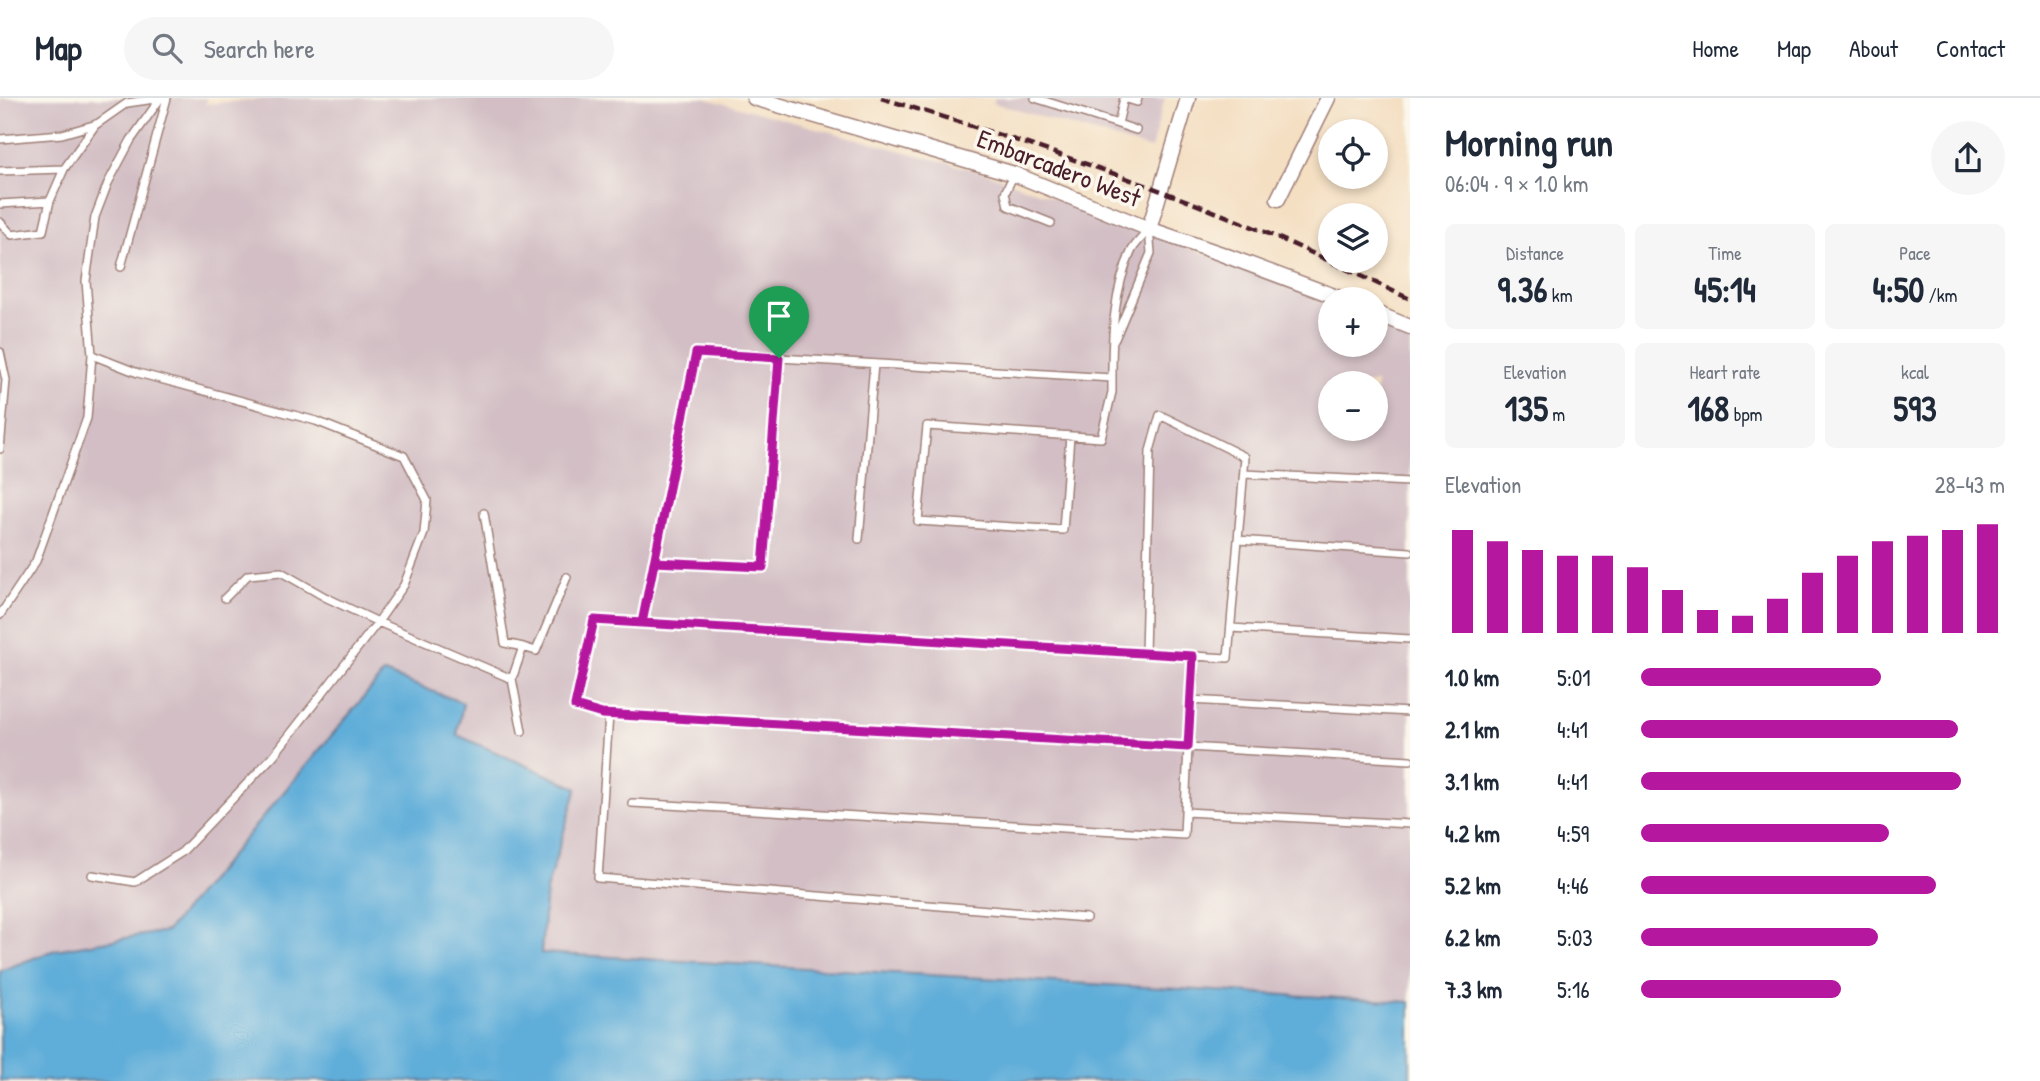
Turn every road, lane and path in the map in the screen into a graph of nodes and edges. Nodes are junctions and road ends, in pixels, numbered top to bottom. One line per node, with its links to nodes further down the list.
1 (163, 98): 8 (lane); 21 (lane); 27 (lane)
2 (754, 98): 14 (street, Embarcadero West)
3 (1035, 98): 9 (lane)
4 (1124, 98): 5 (lane); 9 (lane)
5 (1138, 98)
6 (1188, 98): 20 (street)
7 (1328, 98): 15 (street)
8 (97, 124): 11 (lane); 12 (lane)
9 (1118, 124): 10 (lane)
10 (1136, 130)
11 (0, 139)
12 (64, 169): 13 (lane); 16 (lane)
13 (0, 171)
14 (1014, 174): 19 (lane); 20 (street, Embarcadero West)
15 (1278, 200)
16 (50, 201): 17 (lane); 18 (lane)
17 (0, 204)
18 (0, 222)
19 (1051, 223)
20 (1149, 229): 22 (street, Embarcadero West); 25 (lane); 25 (lane)
21 (121, 267)
22 (1318, 290)
23 (1388, 318): 24 (street)
24 (1410, 327)
25 (1112, 346): 30 (lane)
26 (0, 353): 32 (lane)
27 (92, 355): 43 (lane); 44 (lane)
28 (779, 358): 29 (lane); 40 (lane); 40 (lane)
29 (874, 364): 30 (lane); 37 (lane)
30 (1112, 378): 31 (lane)
31 (1070, 436): 31 (lane)
32 (0, 443): 33 (lane)
33 (0, 449)
34 (1244, 474): 35 (lane); 38 (lane); 49 (lane)
35 (1410, 482)
36 (484, 513): 48 (lane)
37 (859, 539)
38 (1238, 540): 39 (lane); 46 (lane)
39 (1410, 552)
40 (654, 562): 45 (lane)
41 (567, 578): 48 (lane)
42 (225, 597): 44 (lane)
43 (0, 615)
44 (378, 622): 51 (lane); 61 (lane)
45 (642, 623): 49 (lane); 54 (lane)
46 (1231, 628): 47 (lane); 50 (lane)
47 (1410, 639)
48 (523, 647): 51 (lane)
49 (1145, 654): 50 (lane)
50 (1193, 656): 52 (lane)
51 (512, 679): 55 (lane)
52 (1190, 700): 53 (lane); 56 (lane)
53 (1410, 712)
54 (609, 714): 56 (lane); 62 (lane)
55 (522, 731)
56 (1188, 747): 57 (lane); 59 (lane)
57 (1410, 760)
58 (632, 803): 59 (lane)
59 (1185, 812): 60 (lane)
60 (1410, 824)
61 (92, 875)
62 (1086, 918)

